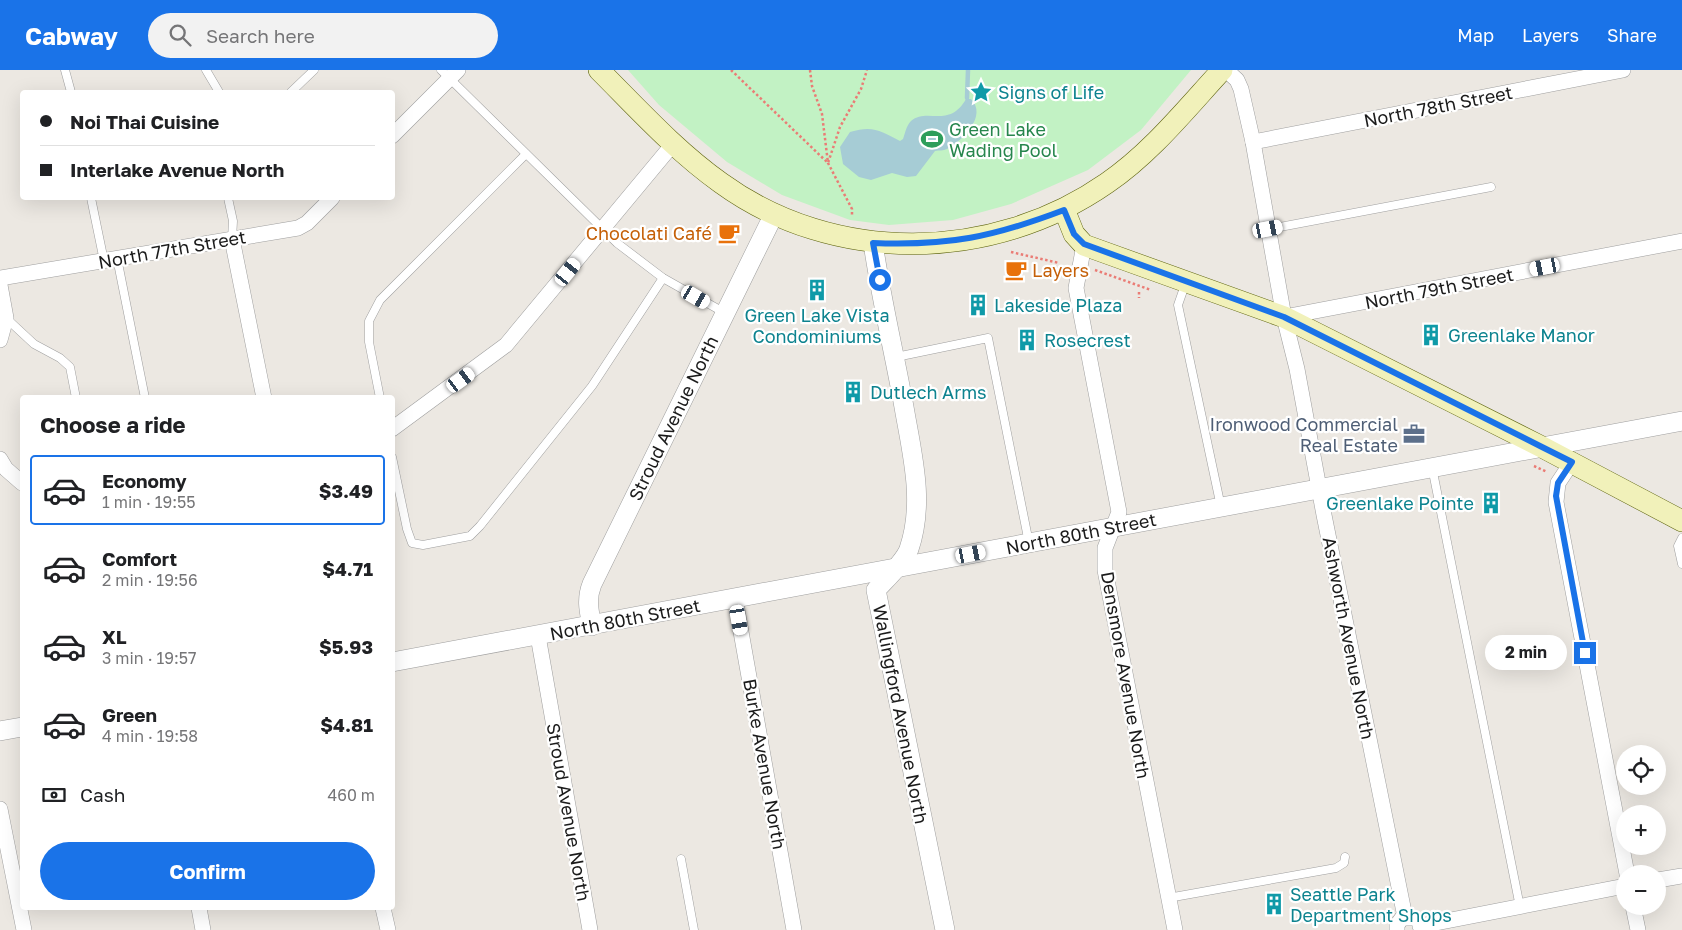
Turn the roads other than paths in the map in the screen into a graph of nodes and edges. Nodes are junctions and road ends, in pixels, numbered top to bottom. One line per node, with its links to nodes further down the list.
1 (65, 70): 8 (lane)
2 (206, 70): 9 (lane)
3 (314, 70): 10 (lane)
4 (599, 70): 13 (main road)
5 (1224, 70): 12 (street, Ashworth Avenue North); 19 (main road)
6 (1623, 70): 12 (street, North 78th Street)
7 (449, 73): 11 (street); 14 (lane)
8 (70, 90)
9 (218, 90)
10 (292, 90)
11 (395, 133)
12 (1253, 142): 21 (street, Ashworth Avenue North)
13 (673, 144): 20 (main road); 22 (street)
14 (526, 154): 22 (lane); 40 (lane)
15 (1491, 187): 21 (lane)
16 (92, 200): 27 (lane)
17 (228, 200): 23 (lane)
18 (330, 200): 23 (street, North 77th Street)
19 (1064, 210): 25 (main road); 26 (main road)
20 (774, 214): 25 (main road); 32 (street, Stroud Avenue North)
21 (1268, 229): 33 (street, Ashworth Avenue North)
22 (602, 230): 29 (lane); 42 (street)
23 (232, 239): 27 (street, North 77th Street); 39 (street)
24 (1682, 241): 33 (street, North 79th Street)
25 (873, 243): 36 (street, Wallingford Avenue North)
26 (1084, 244): 30 (main road); 52 (street, Densmore Avenue North)
27 (110, 260): 28 (street, North 77th Street); 38 (lane)
28 (0, 278)
29 (663, 278): 32 (lane); 47 (lane)
30 (1186, 280): 33 (main road); 50 (lane)
31 (0, 285): 34 (street)
32 (725, 313): 58 (street, Stroud Avenue North)
33 (1284, 317): 43 (main road); 49 (street, Ashworth Avenue North)
34 (6, 318): 35 (street); 37 (lane)
35 (0, 340)
36 (895, 357): 54 (lane); 56 (street, Wallingford Avenue North)
37 (75, 395)
38 (145, 395)
39 (263, 395)
40 (379, 395)
41 (1682, 421): 43 (street, North 80th Street)
42 (395, 426)
43 (1542, 447): 45 (main road); 46 (street, North 80th Street)
44 (0, 459): 48 (street)
45 (1572, 462): 51 (main road); 66 (street)
46 (1432, 467): 49 (street, North 80th Street); 71 (lane)
47 (395, 471)
48 (20, 481)
49 (1319, 488): 50 (street, North 80th Street); 77 (street, Ashworth Avenue North)
50 (1221, 507): 52 (street, North 80th Street)
51 (1682, 521)
52 (1113, 527): 54 (street, North 80th Street); 70 (street, Densmore Avenue North)
53 (1682, 538): 55 (lane)
54 (1029, 543): 56 (street, North 80th Street)
55 (1682, 564)
56 (893, 570): 57 (street, North 80th Street); 85 (street, Wallingford Avenue North)
57 (735, 598): 58 (street, North 80th Street); 84 (street, Burke Avenue North)
58 (592, 626): 59 (street, North 80th Street)
59 (538, 636): 60 (street, North 80th Street); 82 (street, Stroud Avenue North)
60 (395, 661)
61 (20, 727): 62 (street)
62 (0, 731)
63 (0, 809): 72 (street)
64 (1345, 857): 70 (lane)
65 (681, 859): 83 (lane)
66 (1625, 865)
67 (1682, 876): 68 (street)
68 (1666, 879)
69 (1616, 888): 71 (street)
70 (1168, 898): 86 (street, Densmore Avenue North)
71 (1520, 907): 78 (street)
72 (20, 910)
73 (20, 910): 79 (street)
74 (199, 910): 80 (street)
75 (383, 910): 81 (street)
76 (1635, 915): 88 (street)
77 (1405, 917): 78 (street); 87 (street)
78 (1420, 928)
79 (24, 930)
80 (204, 930)
81 (388, 930)
82 (590, 930)
83 (694, 930)
84 (794, 930)
85 (945, 930)
86 (1175, 930)
87 (1397, 930)
88 (1638, 930)

